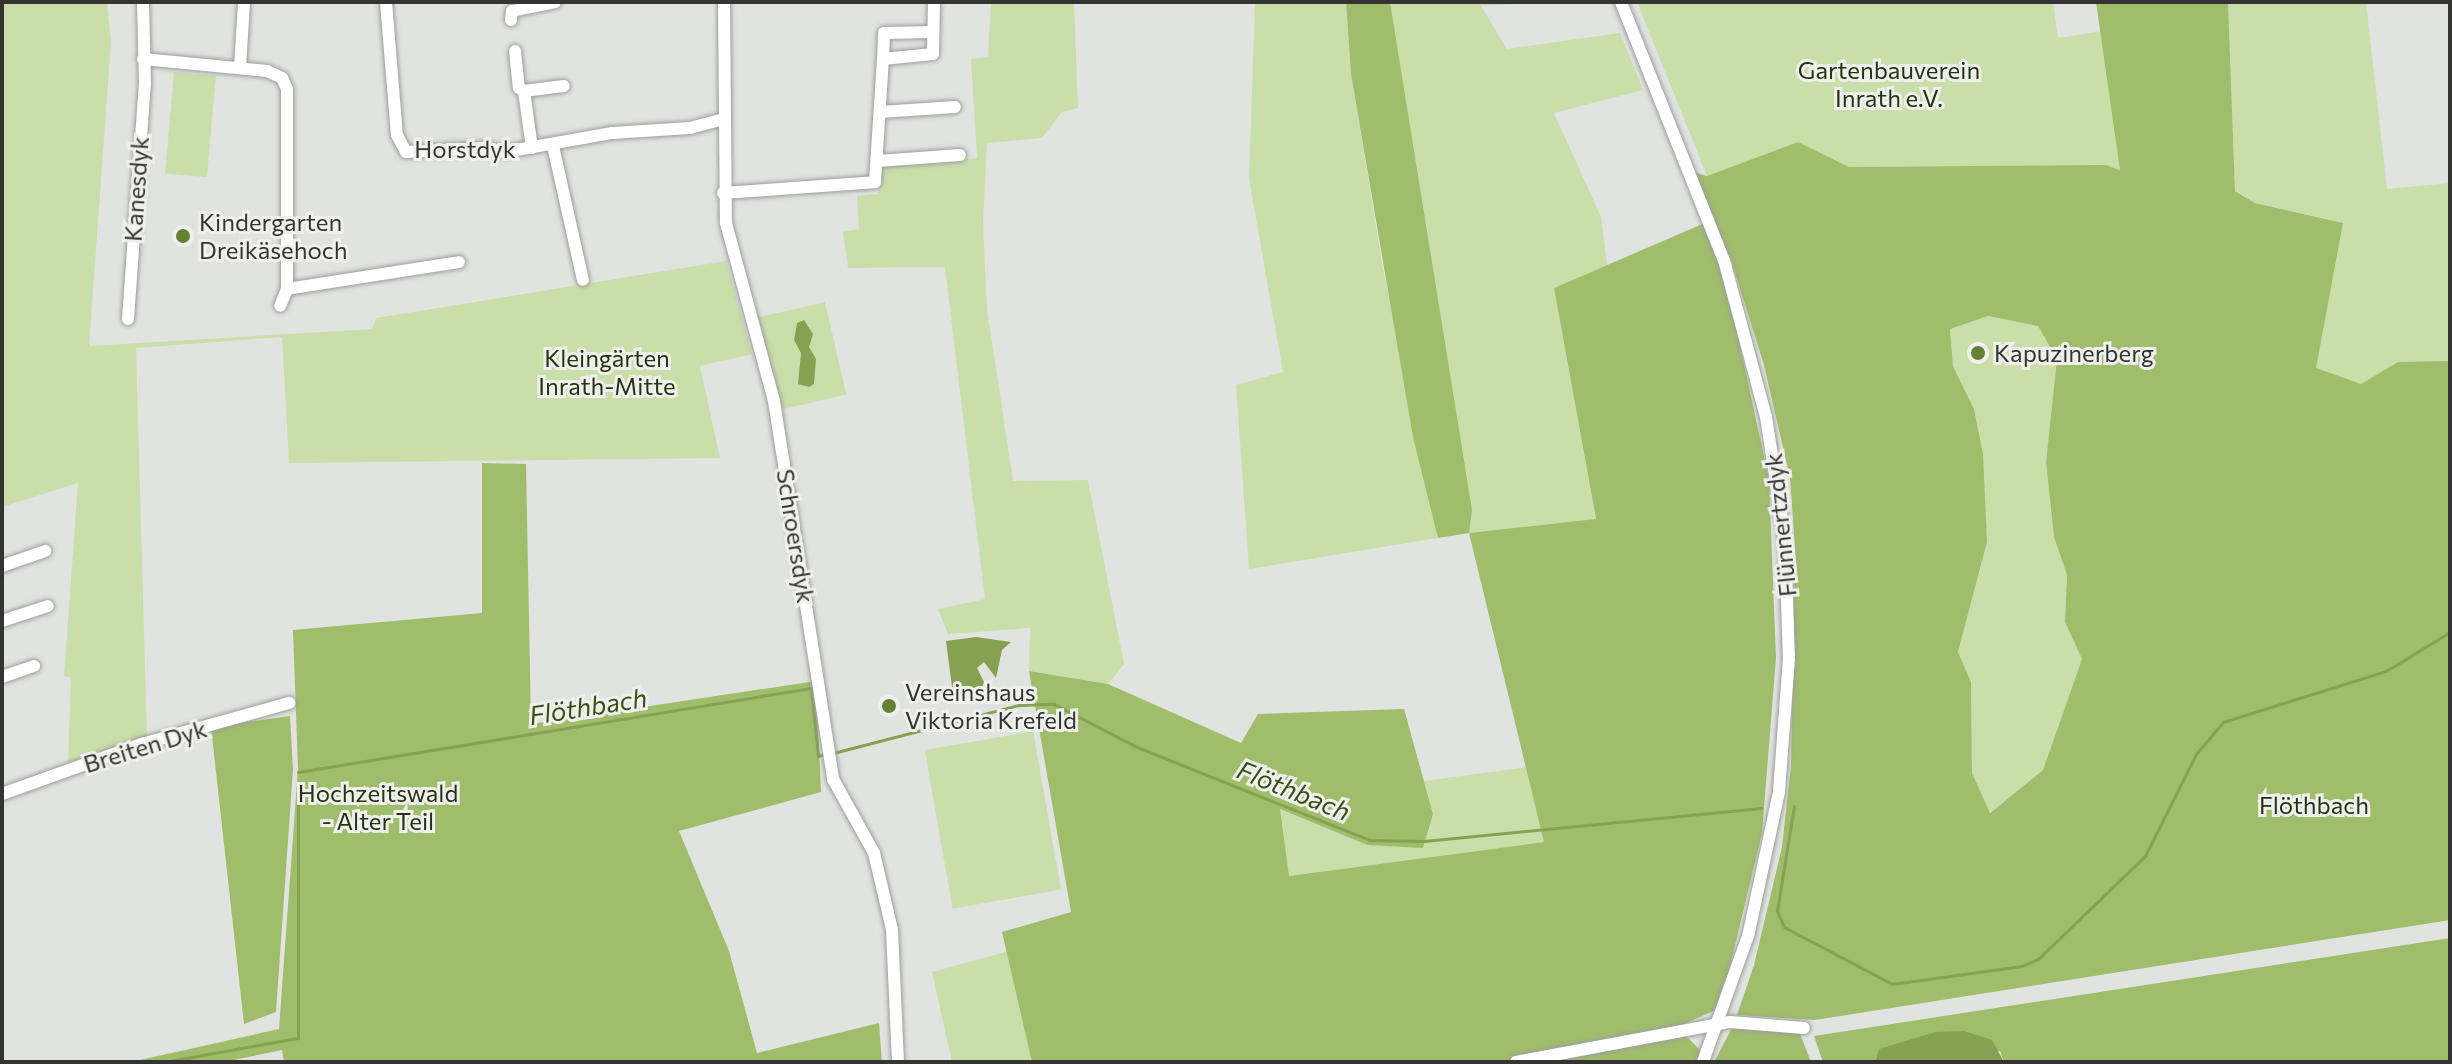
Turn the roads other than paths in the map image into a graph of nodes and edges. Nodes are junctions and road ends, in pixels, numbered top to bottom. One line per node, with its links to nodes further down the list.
1 (143, 2): 11 (street, Kanesdyk)
2 (244, 2): 13 (street)
3 (386, 2): 20 (street, Horstdyk)
4 (555, 2): 8 (street)
5 (724, 2): 18 (street, Schroersdyk)
6 (934, 2): 9 (street)
7 (1621, 2): 37 (street, Flünnertzdyk)
8 (511, 20)
9 (933, 32): 12 (street); 12 (street)
10 (515, 51): 15 (street, Horstdyk)
11 (143, 59): 13 (street); 28 (street, Kanesdyk)
12 (883, 59): 17 (street)
13 (240, 68): 26 (street)
14 (564, 86): 15 (street)
15 (524, 91): 20 (street, Horstdyk)
16 (955, 107): 17 (street)
17 (880, 112): 22 (street)
18 (723, 119): 19 (street, Horstdyk); 23 (street, Schroersdyk)
19 (553, 146): 20 (street, Horstdyk); 25 (street)
20 (532, 148)
21 (960, 155): 22 (street)
22 (878, 161): 23 (street)
23 (723, 193): 39 (street, Schroersdyk)
24 (459, 262): 26 (street)
25 (583, 280)
26 (287, 289): 27 (street)
27 (280, 306)
28 (128, 319)
29 (45, 551): 30 (street)
30 (2, 566)
31 (48, 606): 32 (street)
32 (2, 621)
33 (34, 666): 34 (street)
34 (2, 677)
35 (289, 703): 36 (street, Breiten Dyk)
36 (2, 794)
37 (1719, 1024): 38 (street); 40 (street); 41 (street, Flünnertzdyk)
38 (1804, 1028)
39 (898, 1062)
40 (1516, 1062)
41 (1703, 1062)

